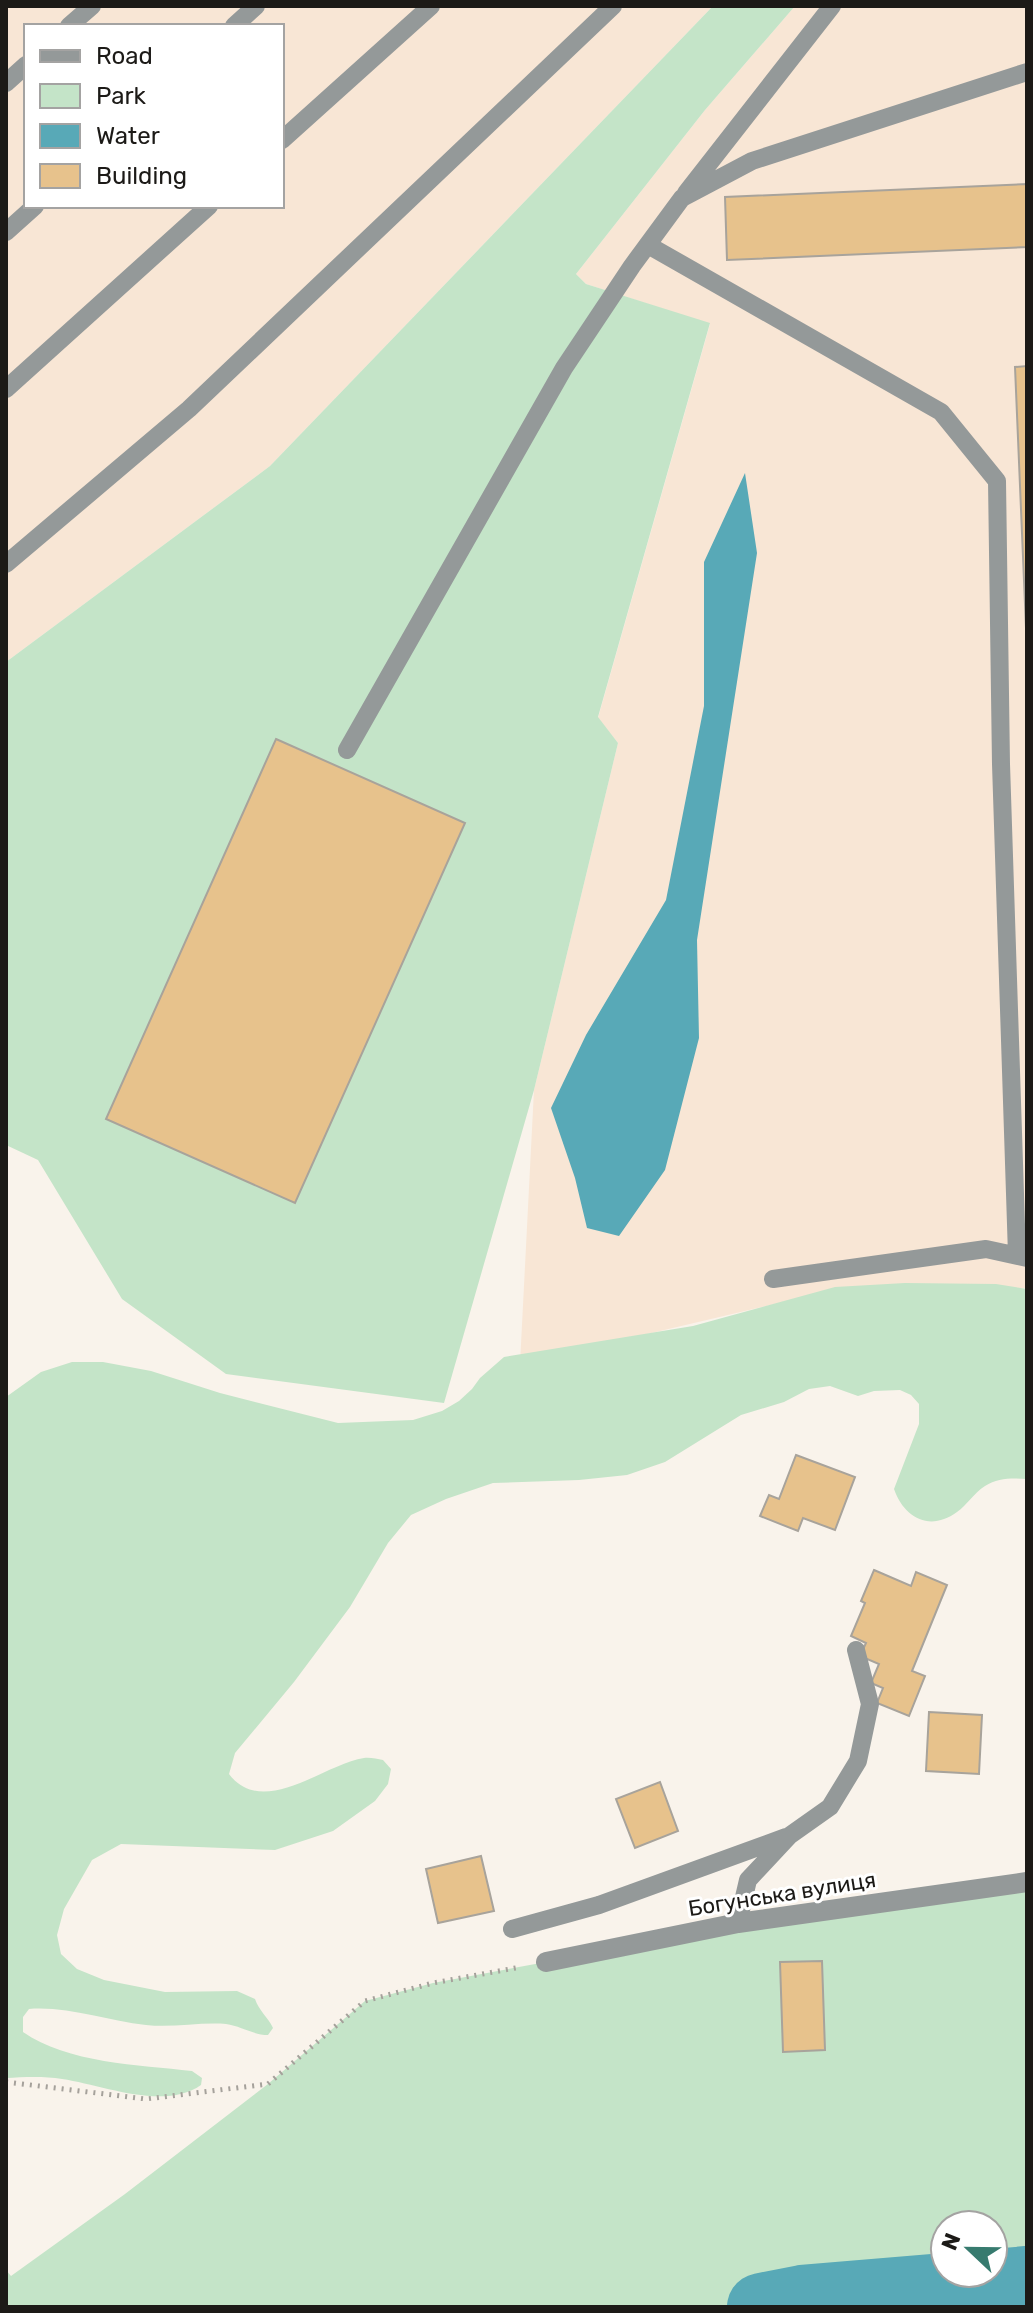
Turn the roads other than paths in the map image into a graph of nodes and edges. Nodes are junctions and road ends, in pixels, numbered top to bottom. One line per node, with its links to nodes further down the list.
1 (92, 6): 6 (lane)
2 (256, 6): 7 (lane)
3 (431, 6): 11 (lane)
4 (613, 6): 18 (lane)
5 (832, 6): 12 (lane)
6 (71, 24)
7 (236, 24)
8 (24, 67): 10 (lane)
9 (1027, 72): 12 (lane)
10 (6, 83)
11 (284, 138)
12 (682, 198): 16 (lane)
13 (33, 208): 15 (lane)
14 (207, 208): 17 (lane)
15 (6, 232)
16 (648, 245): 19 (lane); 20 (lane)
17 (6, 389)
18 (6, 564)
19 (347, 750)
20 (1022, 1256): 21 (lane)
21 (773, 1279)
22 (856, 1650): 23 (lane)
23 (789, 1836): 25 (lane); 26 (lane)
24 (1027, 1882): 25 (street, Богунська вулиця)
25 (738, 1923): 27 (street, Богунська вулиця)
26 (512, 1929)
27 (546, 1962)

